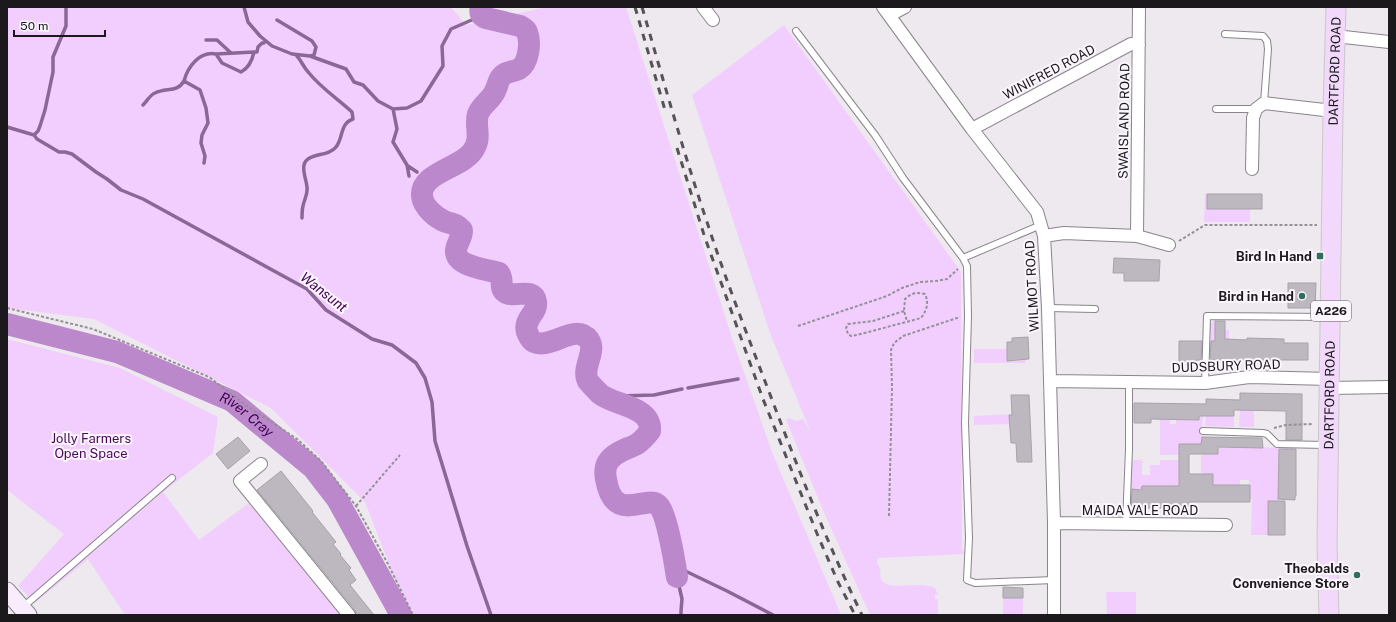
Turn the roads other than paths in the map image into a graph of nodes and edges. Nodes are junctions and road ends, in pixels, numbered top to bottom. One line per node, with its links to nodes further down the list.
1 (703, 7): 6 (street)
2 (905, 7): 5 (street)
3 (1139, 7): 11 (street, SWAISLAND ROAD)
4 (1336, 7): 9 (main road, DARTFORD ROAD / A226)
5 (887, 11): 15 (street, WILMOT ROAD)
6 (712, 20)
7 (796, 31): 20 (lane)
8 (1225, 34): 12 (lane)
9 (1335, 36): 10 (street); 14 (main road, DARTFORD ROAD / A226)
10 (1389, 42)
11 (1139, 45): 15 (street, WINIFRED ROAD); 18 (street, SWAISLAND ROAD)
12 (1260, 106): 13 (lane); 14 (street); 16 (street)
13 (1216, 109)
14 (1333, 111): 23 (main road, DARTFORD ROAD / A226)
15 (972, 129): 17 (street, WILMOT ROAD)
16 (1252, 169)
17 (1043, 230): 18 (street); 20 (lane); 21 (street, WILMOT ROAD)
18 (1137, 236): 19 (street)
19 (1169, 245)
20 (963, 258): 36 (lane)
21 (1048, 308): 22 (lane); 24 (street, WILMOT ROAD)
22 (1095, 309)
23 (1331, 317): 26 (lane); 27 (main road, DARTFORD ROAD / A226)
24 (1050, 381): 25 (street, DUDSBURY ROAD); 33 (street, WILMOT ROAD)
25 (1129, 382): 26 (street, DUDSBURY ROAD); 34 (lane)
26 (1205, 383): 27 (street, DUDSBURY ROAD)
27 (1330, 384): 28 (street, DUDSBURY ROAD); 30 (main road, DARTFORD ROAD / A226)
28 (1389, 387)
29 (1203, 431): 30 (lane)
30 (1329, 445): 41 (main road, DARTFORD ROAD / A226)
31 (261, 464): 39 (street)
32 (172, 478): 38 (lane)
33 (1054, 523): 34 (street, MAIDA VALE ROAD); 36 (street, WILMOT ROAD)
34 (1126, 524): 35 (street, MAIDA VALE ROAD)
35 (1226, 525)
36 (1054, 580): 40 (street, WILMOT ROAD)
37 (7, 591): 38 (main road)
38 (24, 611)
39 (349, 615)
40 (1054, 615)
41 (1329, 615)

